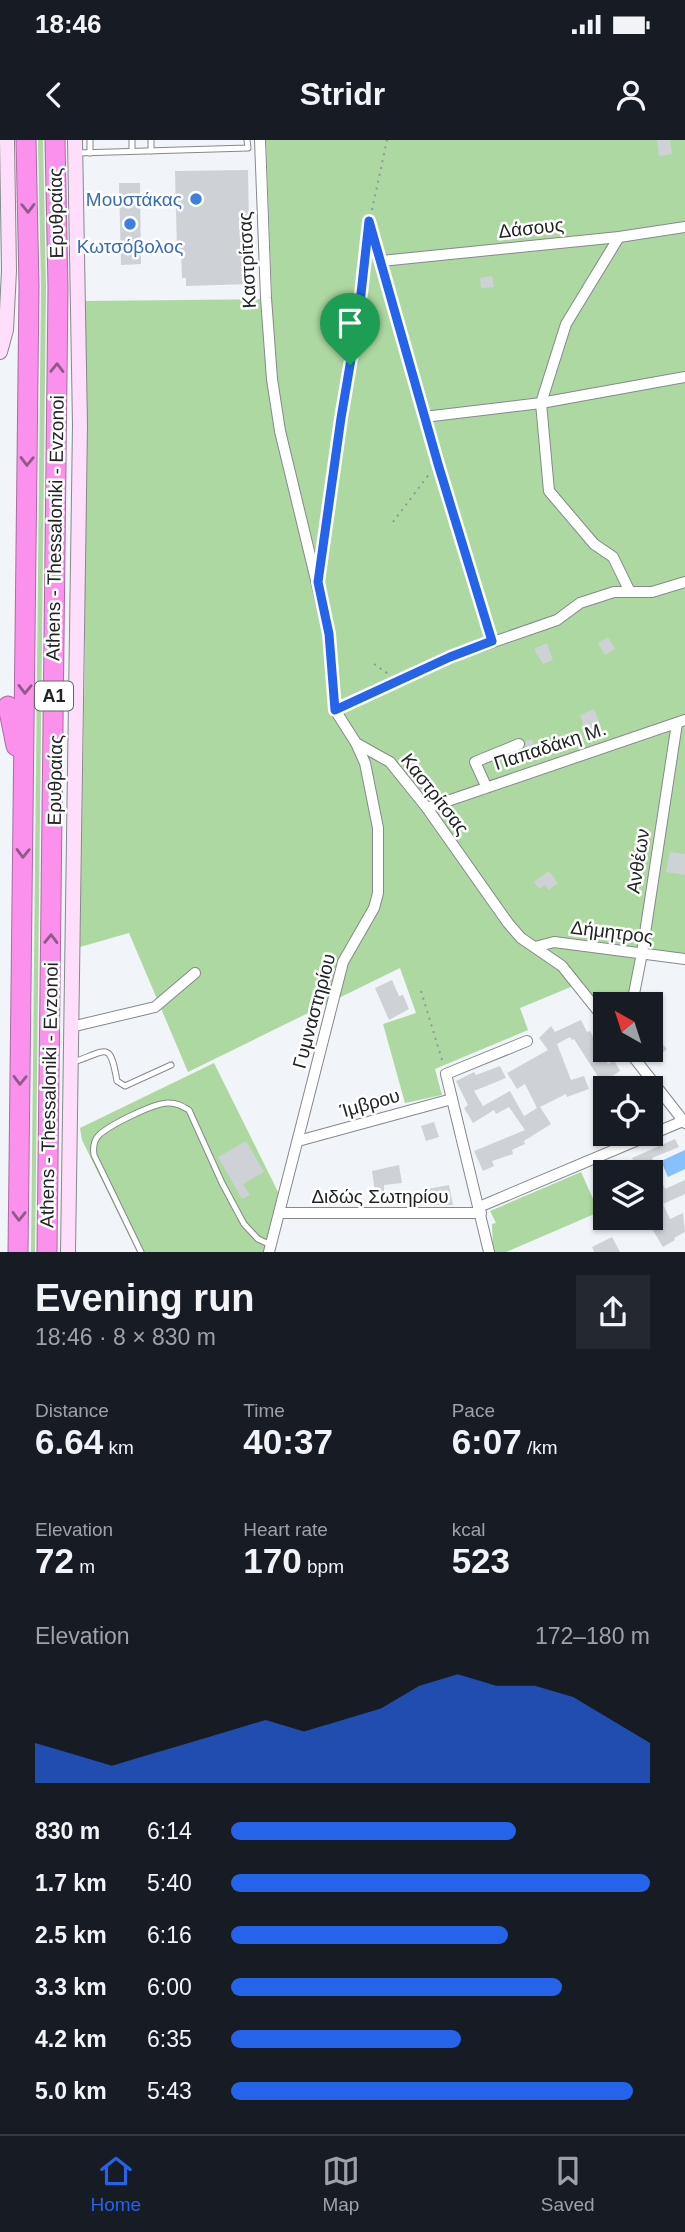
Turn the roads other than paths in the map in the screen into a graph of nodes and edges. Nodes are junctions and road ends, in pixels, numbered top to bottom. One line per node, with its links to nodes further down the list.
1 (7, 140): 14 (main road)
2 (26, 140): 19 (highway, Athens - Thessaloniki - Evzonoi / Α1, one-way to 19)
3 (55, 140): 54 (highway, Athens - Thessaloniki - Evzonoi / Α1, one-way to 3)
4 (90, 140): 13 (lane)
5 (132, 140): 11 (lane)
6 (151, 140): 12 (lane)
7 (247, 140): 10 (lane)
8 (260, 144): 10 (lane); 29 (street, Καστρίτσας)
9 (75, 146): 13 (lane); 42 (main road, Ερυθραίας)
10 (247, 148): 12 (lane)
11 (132, 151): 12 (lane); 13 (lane)
12 (151, 151)
13 (90, 153)
14 (4, 164): 20 (main road)
15 (369, 221): 18 (street)
16 (685, 227): 17 (street, Δάσους)
17 (619, 237): 18 (street, Δάσους); 23 (street)
18 (381, 261): 24 (street)
19 (29, 286): 21 (highway); 33 (highway, Athens - Thessaloniki - Evzonoi / Α1, one-way to 33)
20 (3, 322): 21 (main road)
21 (7, 351)
22 (685, 377): 23 (street)
23 (541, 403): 24 (street); 26 (street)
24 (425, 417): 27 (street)
25 (685, 582): 26 (street)
26 (630, 592): 27 (street)
27 (492, 641): 29 (street)
28 (8, 706): 33 (highway)
29 (335, 710): 31 (street, Καστρίτσας)
30 (681, 721): 34 (street, Παπαδάκη Μ.); 37 (street, Ανθέων)
31 (356, 743): 35 (street, Καστρίτσας); 49 (street, Γυμναστηρίου)
32 (519, 744): 34 (street)
33 (24, 785): 53 (highway, Athens - Thessaloniki - Evzonoi / Α1, one-way to 53)
34 (486, 786): 35 (street, Παπαδάκη Μ.)
35 (427, 808): 36 (street, Καστρίτσας)
36 (535, 947): 37 (street, Δήμητρος); 41 (street, Καστρίτσας)
37 (642, 953): 38 (street, Δήμητρος); 40 (street, Ανθέων)
38 (685, 959)
39 (195, 973): 42 (street)
40 (634, 992)
41 (593, 1005)
42 (71, 1027): 45 (main road, Ερυθραίας)
43 (527, 1041): 47 (street)
44 (637, 1062): 48 (street)
45 (71, 1063): 46 (lane); 55 (main road, Ερυθραίας)
46 (171, 1065)
47 (452, 1099): 49 (street, Ίμβρου); 50 (street)
48 (684, 1122): 50 (street, Διδώς Σωτηρίου)
49 (298, 1141): 51 (street, Γυμναστηρίου)
50 (480, 1210): 51 (street, Διδώς Σωτηρίου); 57 (street)
51 (279, 1213): 52 (street, Γυμναστηρίου)
52 (270, 1248): 56 (lane)
53 (19, 1252)
54 (47, 1252)
55 (68, 1252)
56 (141, 1252)
57 (489, 1252)

